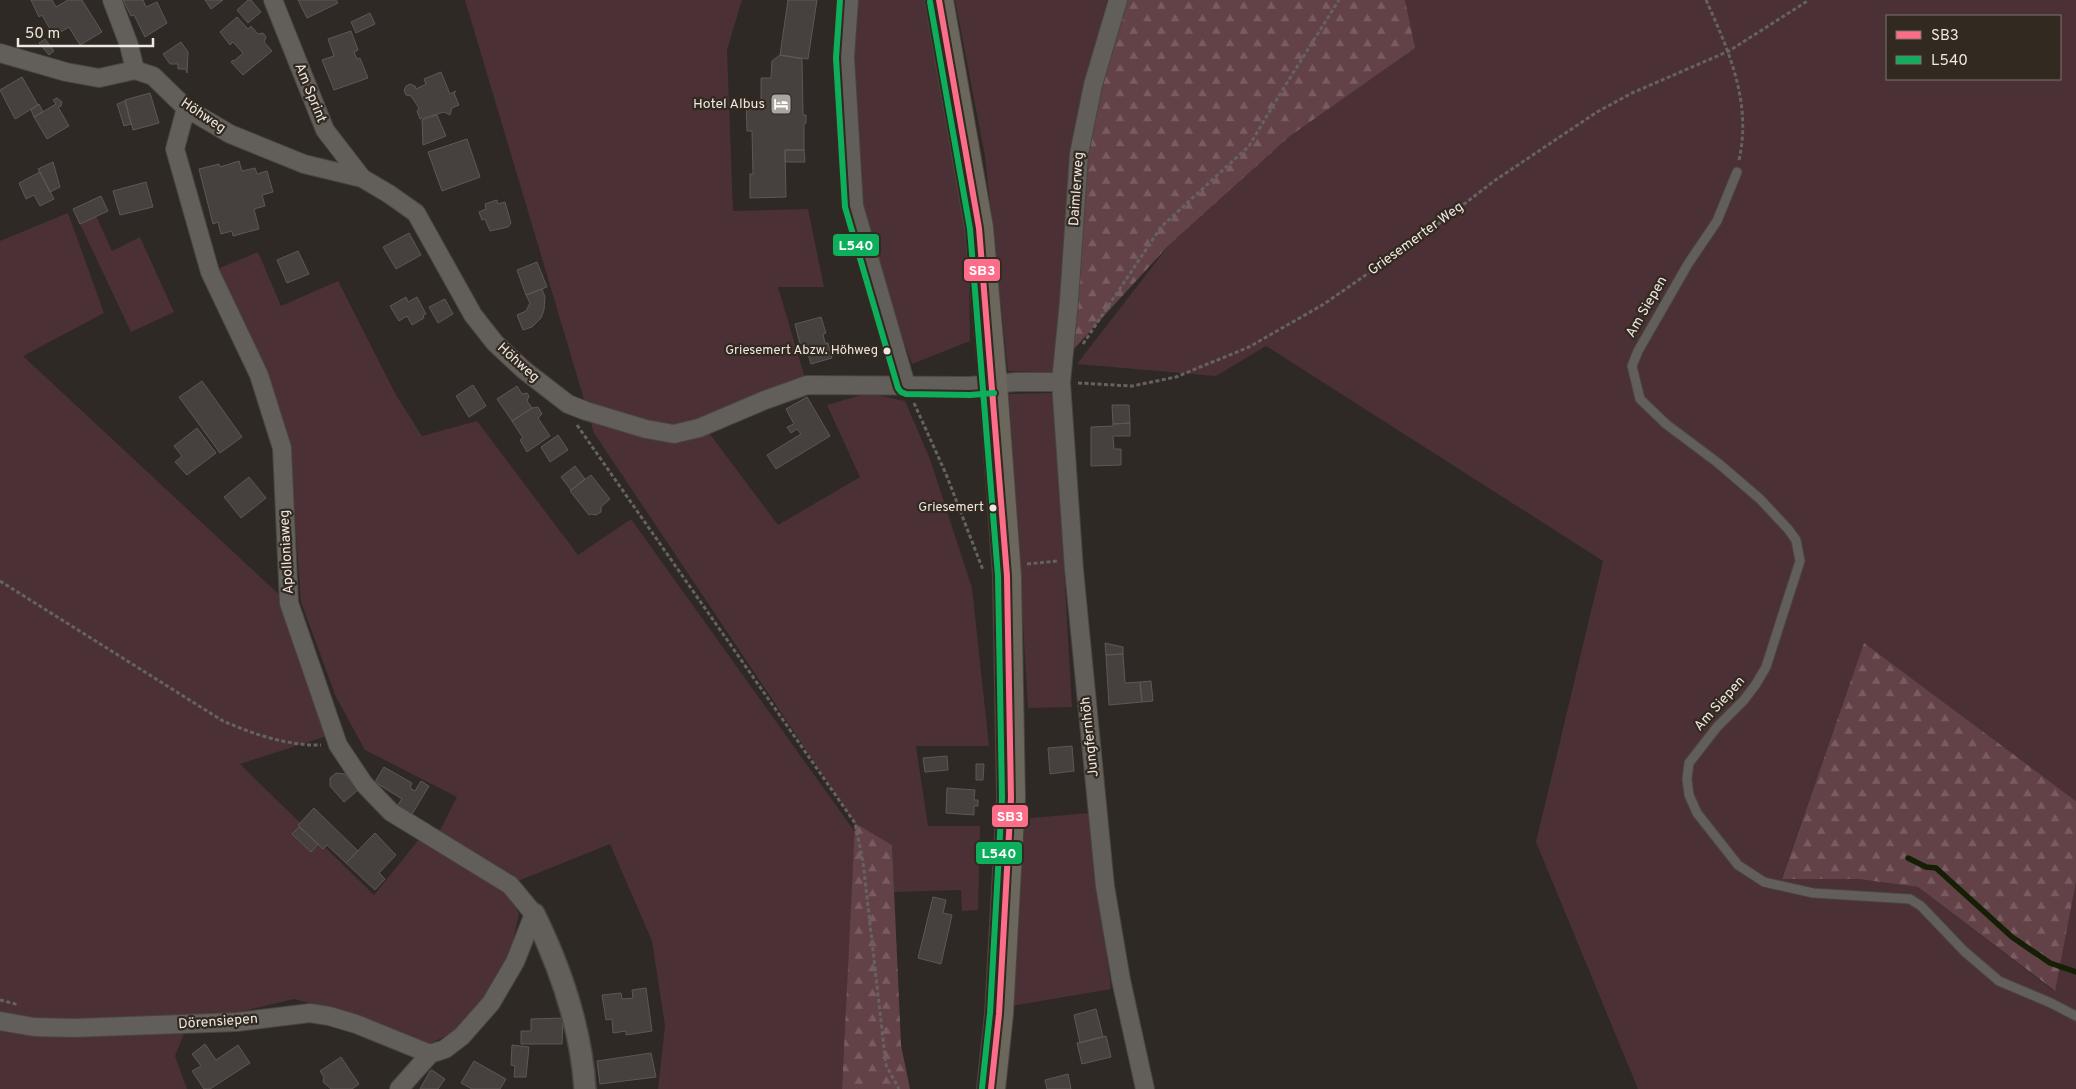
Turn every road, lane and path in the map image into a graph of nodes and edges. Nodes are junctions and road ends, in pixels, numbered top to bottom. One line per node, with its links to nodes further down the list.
1 (112, 0): 11 (street)
2 (273, 0): 14 (street, Am Sprint)
3 (849, 0): 18 (street)
4 (939, 0): 17 (main road)
5 (1118, 0): 16 (street, Daimlerweg)
6 (1339, 0): 15 (path)
7 (1706, 0): 9 (path)
8 (1809, 0): 9 (path, Griesemerter Weg)
9 (1729, 51): 13 (path); 16 (path, Griesemerter Weg)
10 (0, 53): 11 (street)
11 (135, 70): 12 (street, Höhweg)
12 (186, 108): 14 (street, Höhweg); 22 (street, Apolloniaweg)
13 (1737, 172): 24 (lane, Am Siepen)
14 (362, 178): 19 (street, Höhweg)
15 (1079, 351)
16 (1061, 382): 17 (street); 31 (street, Jungfernhöh)
17 (993, 384): 18 (street, Höhweg); 30 (main road)
18 (906, 385): 19 (street, Höhweg); 20 (path)
19 (568, 404): 29 (path)
20 (985, 576)
21 (0, 581): 22 (path)
22 (338, 744): 23 (street, Apolloniaweg)
23 (534, 914): 26 (street); 28 (street)
24 (2076, 1016)
25 (0, 1021): 26 (street, Dörensiepen)
26 (430, 1054): 27 (street)
27 (399, 1089)
28 (584, 1089)
29 (899, 1089)
30 (991, 1089)
31 (1145, 1089)

